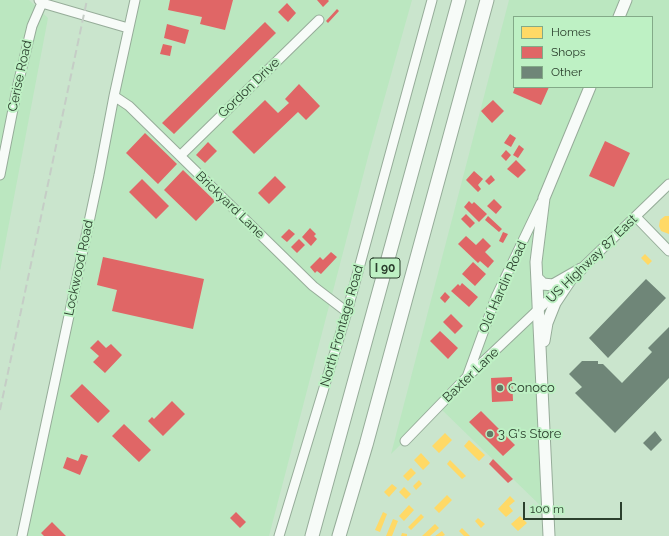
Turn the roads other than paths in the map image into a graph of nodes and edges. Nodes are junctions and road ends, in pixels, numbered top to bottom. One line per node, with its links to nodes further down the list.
1 (135, 0): 9 (street, Lockwood Road)
2 (432, 0): 22 (street, North Frontage Road)
3 (459, 0): 29 (highway, I 90)
4 (487, 0): 26 (highway, I 90)
5 (626, 0): 7 (main road)
6 (40, 1): 9 (street); 13 (street, Cerise Road)
7 (619, 16)
8 (319, 20): 12 (street, Gordon Drive)
9 (128, 28): 11 (street, Lockwood Road)
10 (590, 88): 15 (main road, Old Hardin Road)
11 (114, 96): 12 (street, Brickyard Lane); 27 (street, Lockwood Road)
12 (180, 156): 22 (street, Brickyard Lane)
13 (0, 175)
14 (669, 184): 16 (street, US Highway 87 East)
15 (544, 198): 19 (main road, Old Hardin Road); 24 (street, Old Hardin Road)
16 (636, 217): 17 (street); 18 (street, US Highway 87 East)
17 (669, 251)
18 (581, 270): 19 (main road); 20 (street, US Highway 87 East)
19 (537, 278): 21 (main road, Old Hardin Road)
20 (570, 280): 21 (street, US Highway 87 East); 23 (main road)
21 (538, 311): 23 (main road, US Highway 87 East); 24 (street, Baxter Lane)
22 (346, 312): 28 (street, North Frontage Road)
23 (541, 365): 32 (main road, US Highway 87 East)
24 (466, 378): 25 (street, Baxter Lane)
25 (405, 441)
26 (366, 445): 30 (highway, I 90); 31 (highway)
27 (22, 536)
28 (279, 536)
29 (312, 536)
30 (339, 536)
31 (345, 536)
32 (549, 536)

